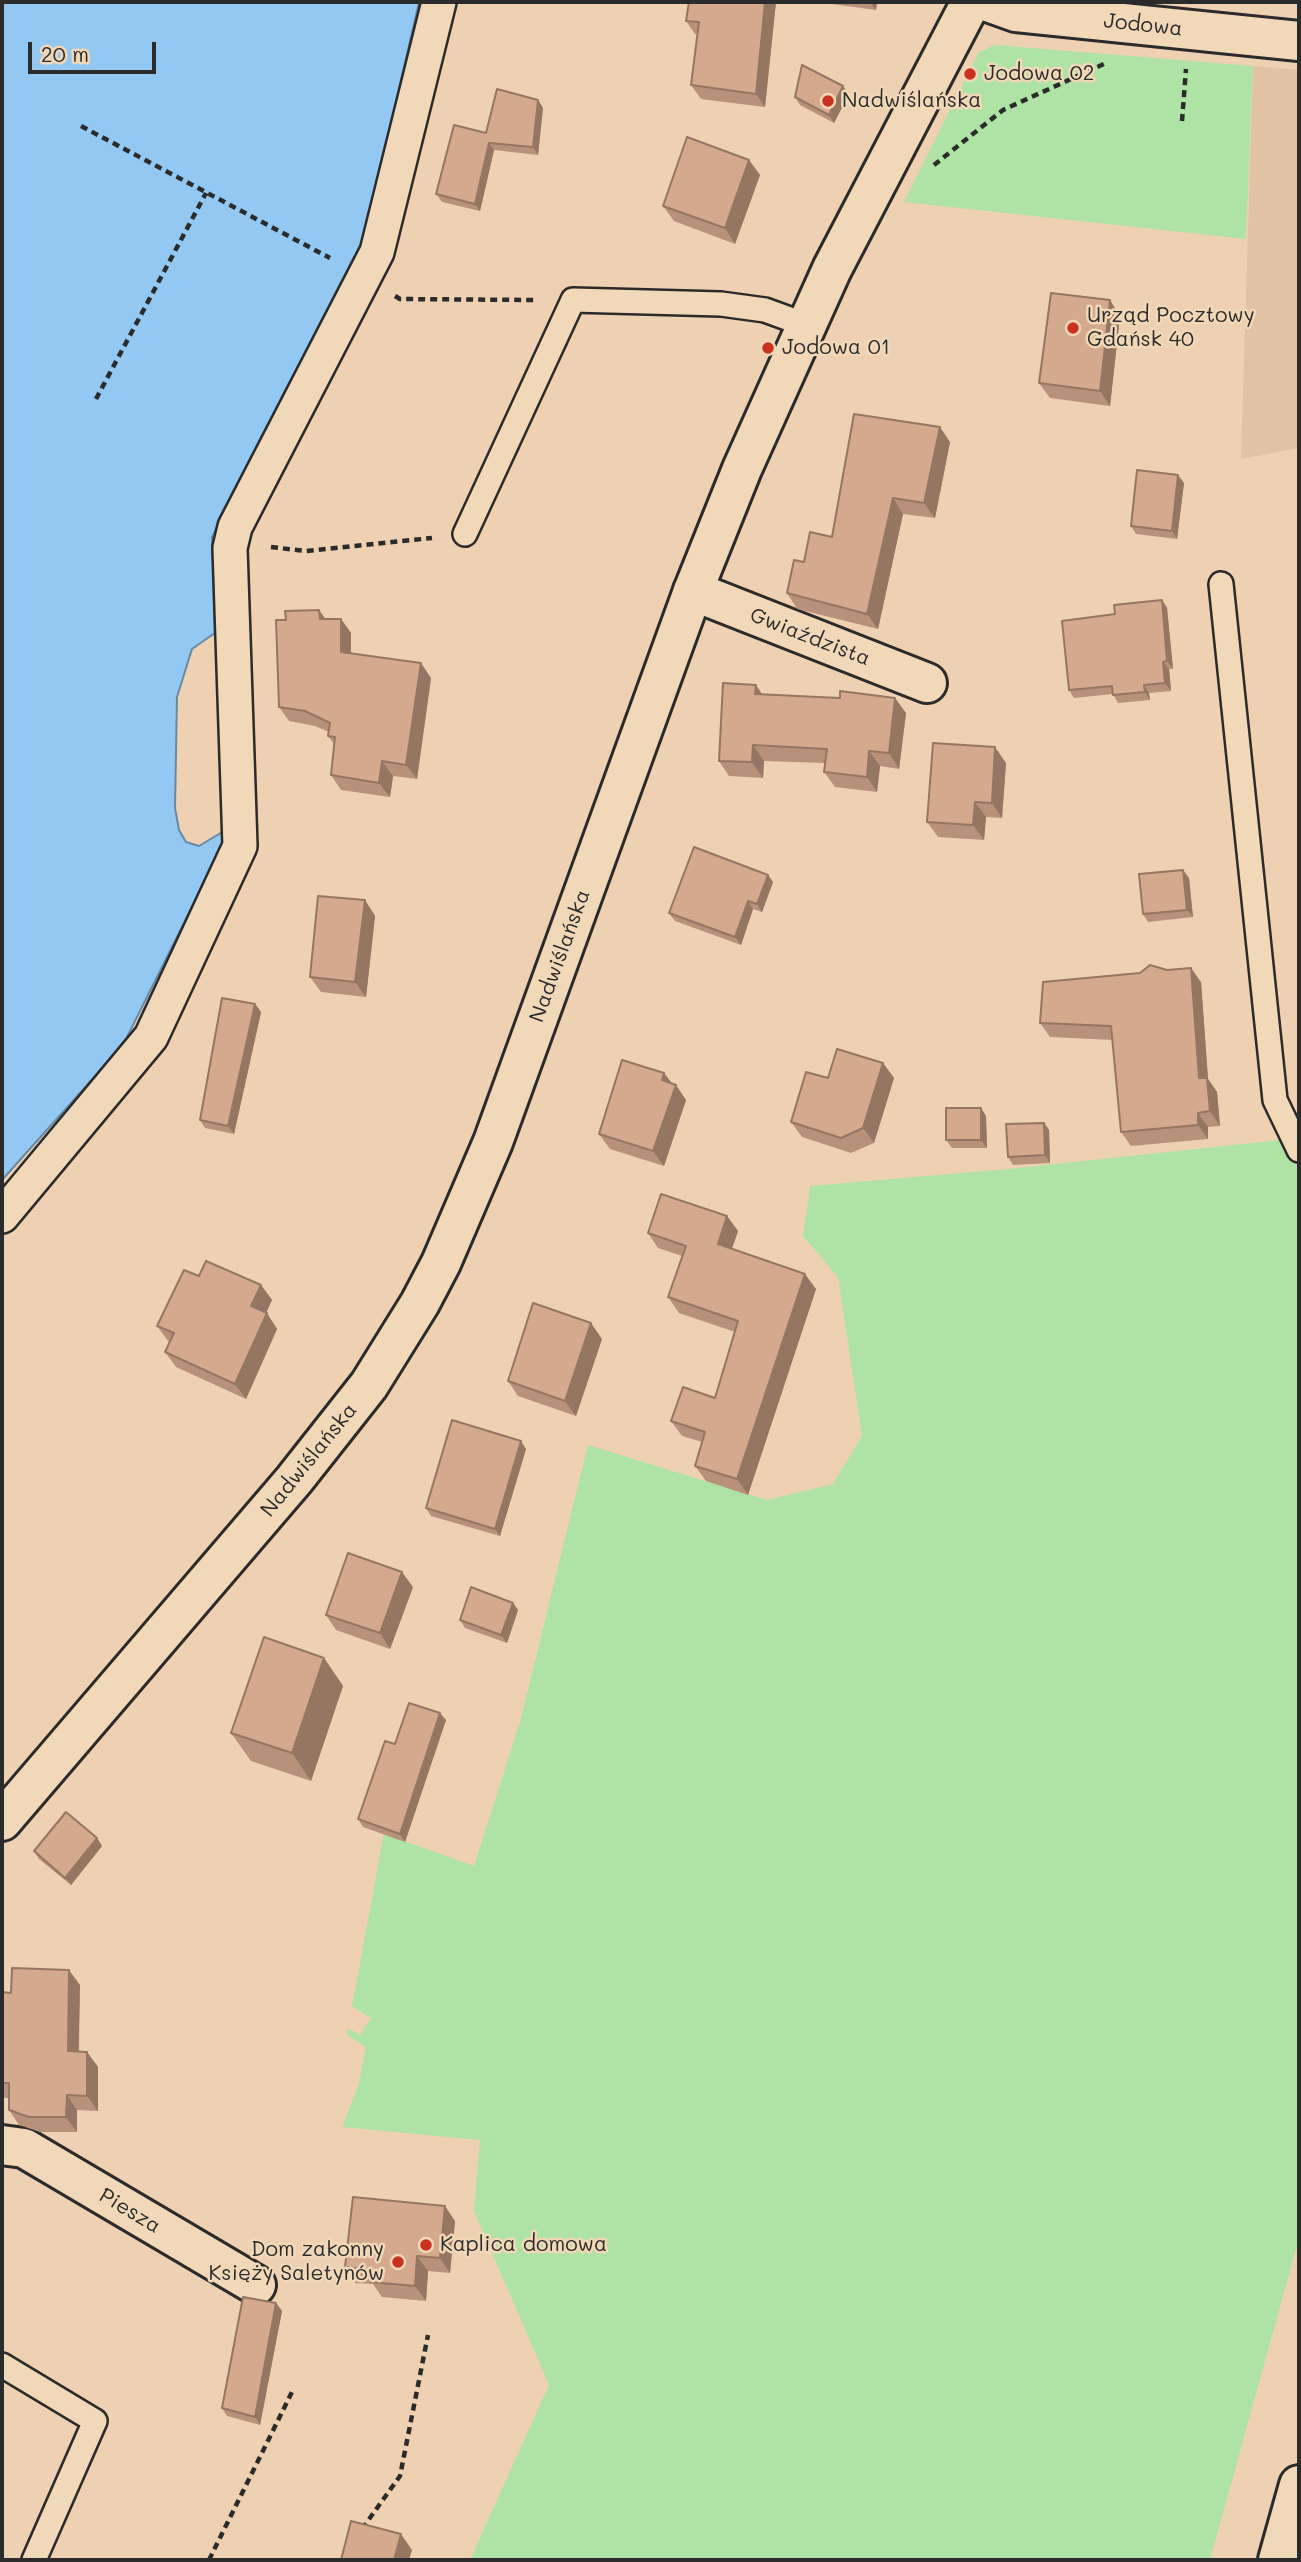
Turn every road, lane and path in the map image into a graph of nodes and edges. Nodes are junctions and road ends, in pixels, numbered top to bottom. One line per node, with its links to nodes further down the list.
1 (439, 2): 11 (street)
2 (971, 2): 13 (street, Nadwiślańska)
3 (988, 2): 4 (street, Jodowa)
4 (1299, 41)
5 (1110, 61): 9 (path)
6 (1186, 67): 7 (path)
7 (1182, 121)
8 (81, 126): 10 (path)
9 (930, 169)
10 (206, 193): 11 (path); 14 (path)
11 (365, 277): 12 (path); 16 (street)
12 (573, 300): 13 (lane); 15 (lane)
13 (806, 325): 18 (street, Nadwiślańska)
14 (96, 399)
15 (465, 534): 16 (path)
16 (232, 543): 21 (street)
17 (1221, 584): 20 (lane)
18 (693, 591): 19 (street, Gwiaździsta); 22 (street, Nadwiślańska)
19 (927, 683)
20 (1299, 1150)
21 (2, 1216)
22 (2, 1821)
23 (2, 2145): 24 (street, Piesza)
24 (256, 2285)
25 (428, 2335): 29 (path)
26 (2, 2365): 30 (lane)
27 (292, 2392): 31 (path)
28 (1299, 2485): 32 (street)
29 (356, 2538)
30 (34, 2560)
31 (209, 2560)
32 (1278, 2560)

